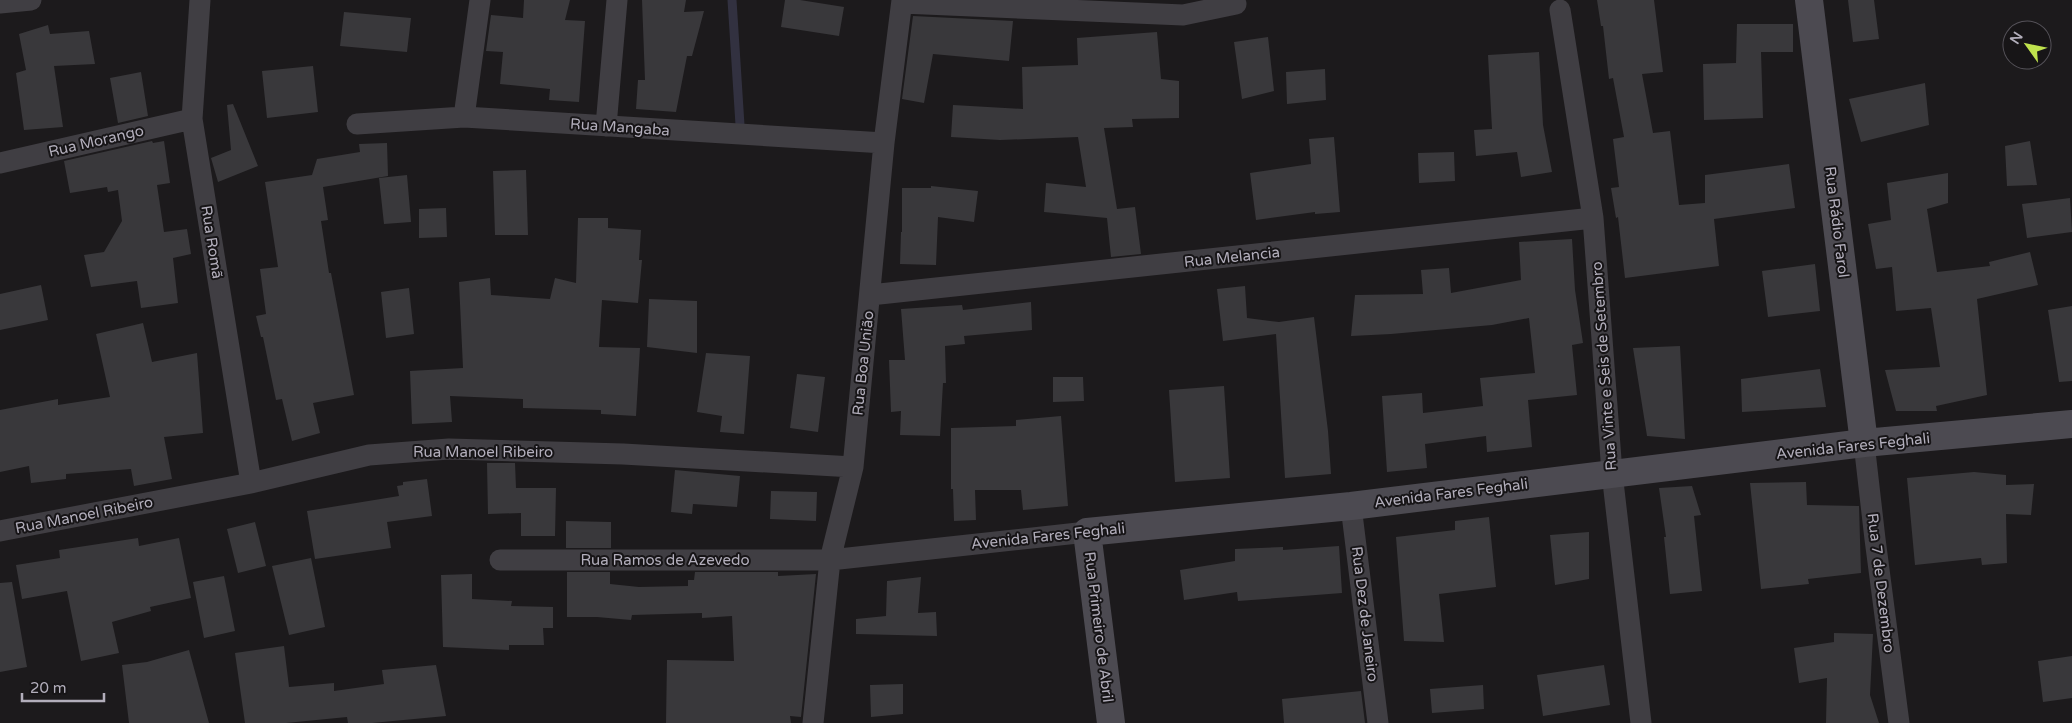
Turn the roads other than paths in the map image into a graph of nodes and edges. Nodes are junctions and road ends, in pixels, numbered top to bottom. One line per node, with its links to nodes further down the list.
1 (30, 0): 7 (street)
2 (200, 0): 11 (street, Rua Romã)
3 (480, 0): 10 (street)
4 (617, 0): 13 (street)
5 (1809, 0): 19 (street, Rua Rádio Farol)
6 (902, 2): 8 (street); 14 (street, Rua Boa União)
7 (0, 3)
8 (1236, 4)
9 (1560, 10): 16 (street, Rua Vinte e Seis de Setembro)
10 (464, 117): 12 (street, Rua Mangaba); 13 (street, Rua Mangaba)
11 (192, 119): 15 (street, Rua Morango); 22 (street, Rua Romã)
12 (356, 124)
13 (606, 126): 14 (street, Rua Mangaba)
14 (884, 143): 17 (street, Rua Boa União)
15 (0, 164)
16 (1593, 218): 17 (street, Rua Melancia); 21 (street, Rua Vinte e Seis de Setembro)
17 (870, 295): 20 (street, Rua Boa União)
18 (2072, 424): 19 (street, Avenida Fares Feghali)
19 (1864, 443): 21 (street, Avenida Fares Feghali); 32 (street, Rua 7 de Dezembro)
20 (853, 467): 22 (street, Rua Manoel Ribeiro); 27 (street, Rua Boa União)
21 (1612, 473): 23 (street, Avenida Fares Feghali); 31 (street, Rua Vinte e Seis de Setembro)
22 (251, 483): 24 (street, Rua Manoel Ribeiro)
23 (1351, 506): 25 (street, Avenida Fares Feghali); 30 (street, Rua Dez de Janeiro)
24 (0, 531)
25 (1087, 532): 27 (street, Avenida Fares Feghali); 29 (street, Rua Primeiro de Abril)
26 (500, 560): 27 (street, Rua Ramos de Azevedo)
27 (830, 560): 28 (street, Rua Boa União)
28 (813, 723)
29 (1111, 723)
30 (1378, 723)
31 (1641, 723)
32 (1899, 723)

